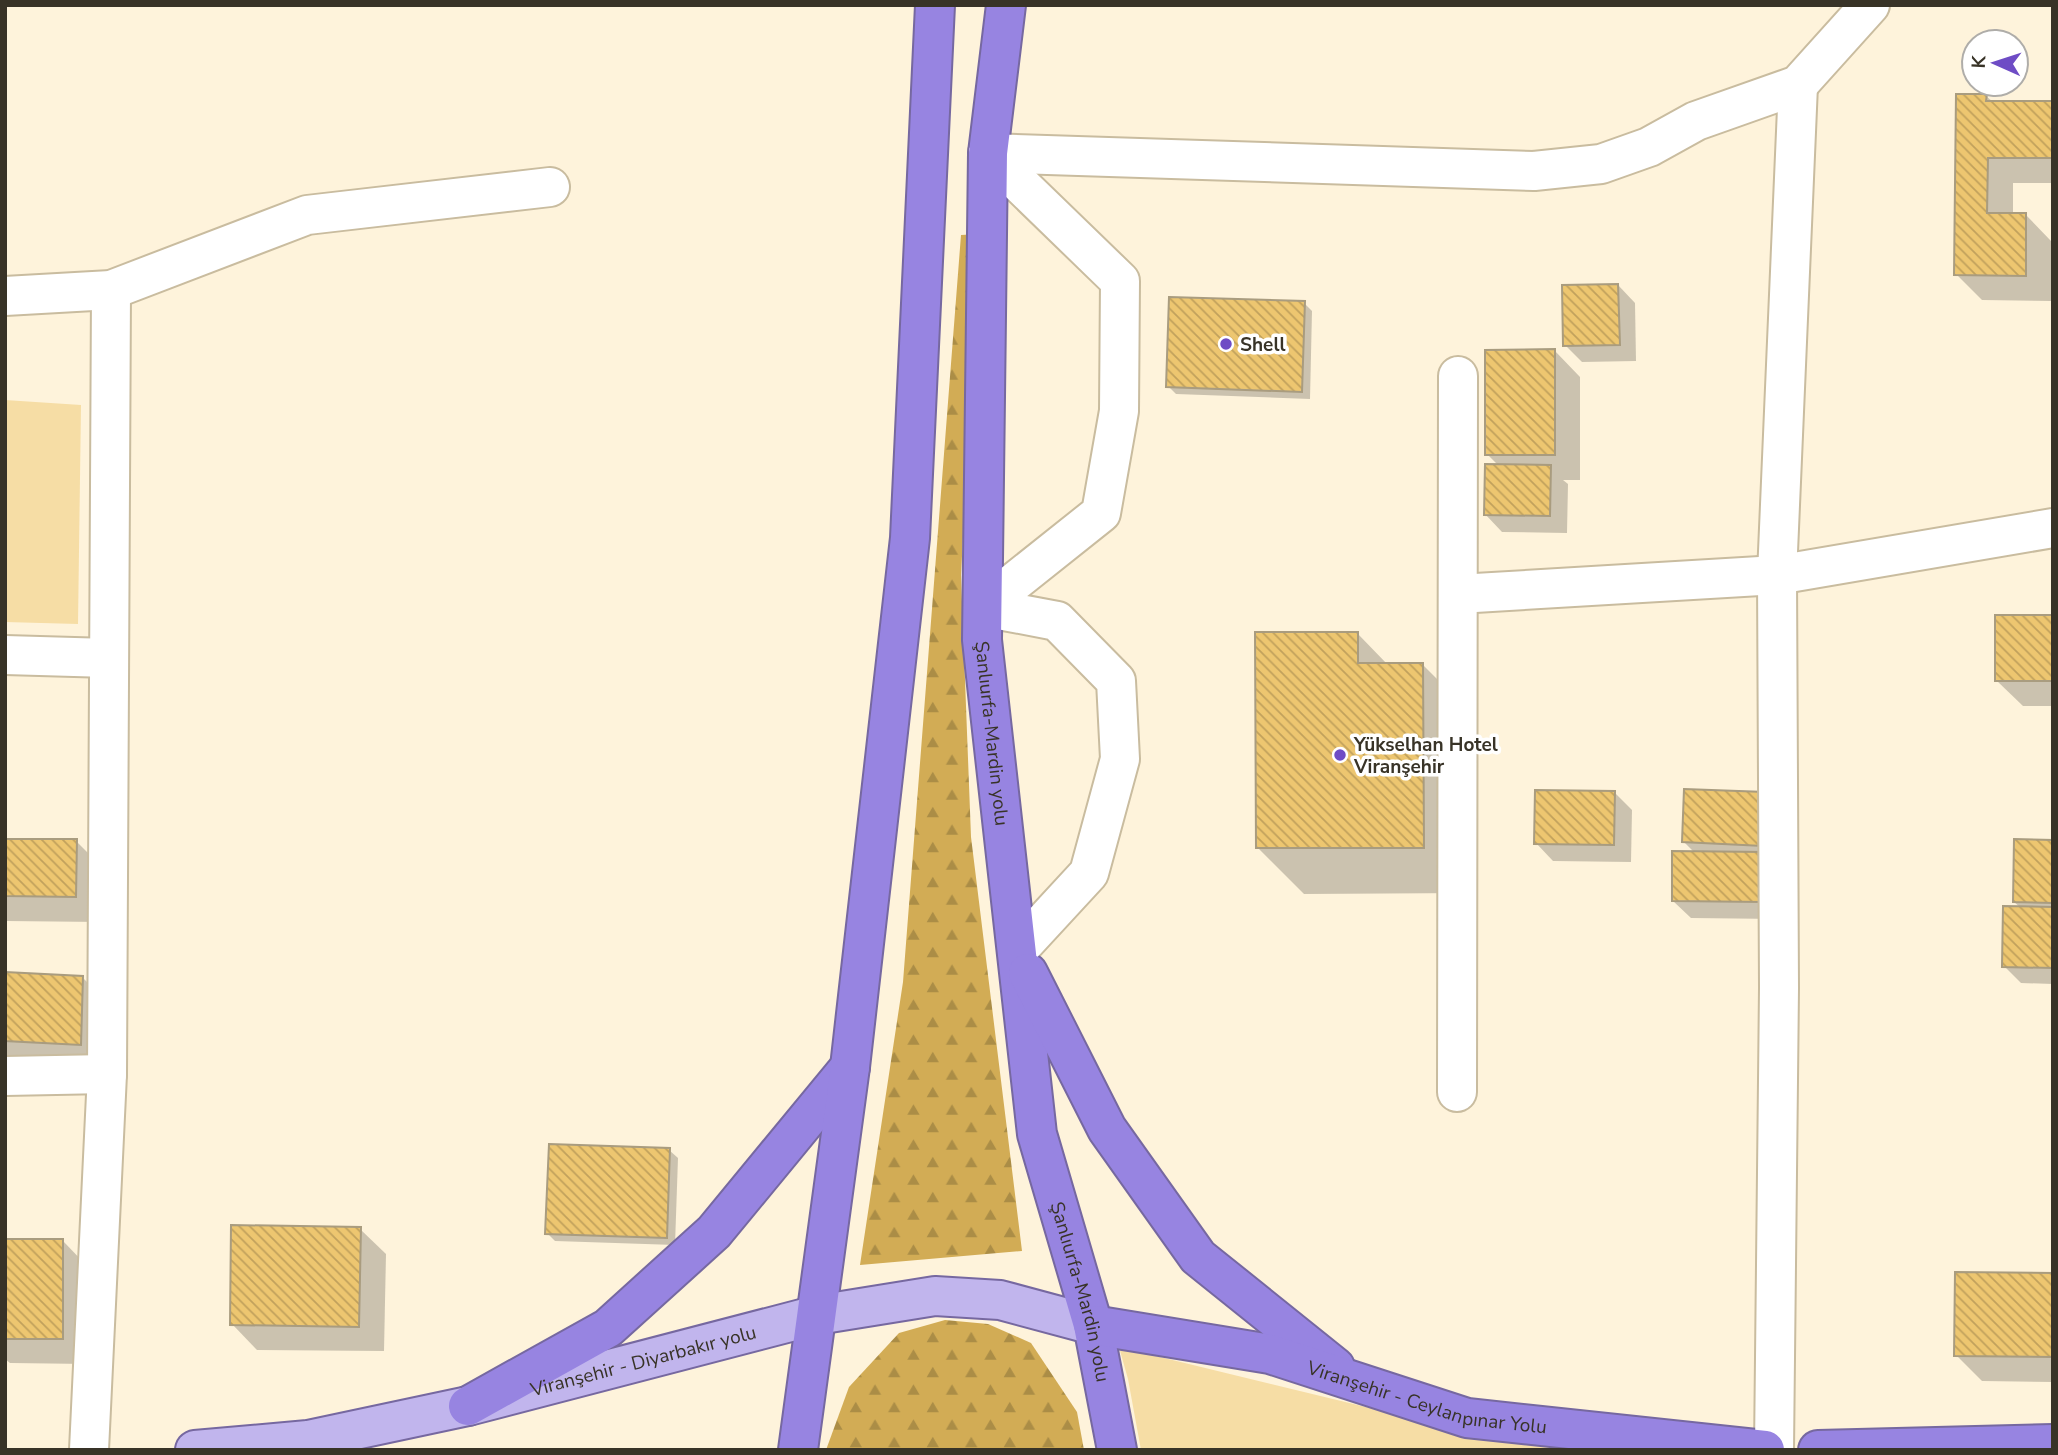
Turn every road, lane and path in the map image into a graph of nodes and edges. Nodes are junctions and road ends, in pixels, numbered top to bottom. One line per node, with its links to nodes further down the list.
1 (935, 5): 17 (highway)
2 (1006, 5): 5 (highway, Şanlıurfa-Mardin yolu)
3 (1870, 5): 4 (street)
4 (1798, 85): 5 (street); 11 (street)
5 (988, 153): 13 (highway, Şanlıurfa-Mardin yolu); 13 (street)
6 (550, 187): 7 (street)
7 (111, 290): 8 (street); 15 (street)
8 (5, 296)
9 (1458, 376): 12 (street)
10 (2053, 528): 11 (street)
11 (1777, 575): 12 (street); 31 (street)
12 (1458, 594): 20 (street)
13 (983, 607): 16 (highway, Şanlıurfa-Mardin yolu); 16 (street)
14 (5, 655): 15 (street)
15 (109, 658): 18 (street)
16 (1017, 951): 22 (highway, Şanlıurfa-Mardin yolu); 23 (highway)
17 (850, 1067): 21 (highway); 24 (highway)
18 (107, 1074): 19 (street); 26 (street)
19 (5, 1076)
20 (1457, 1092)
21 (817, 1315): 22 (main road, Viranşehir - Diyarbakır yolu); 24 (main road, Viranşehir - Diyarbakır yolu); 28 (highway)
22 (1093, 1325): 23 (highway, Viranşehir - Ceylanpınar Yolu); 29 (highway, Şanlıurfa-Mardin yolu)
23 (1353, 1381): 30 (highway, Viranşehir - Ceylanpınar Yolu)
24 (468, 1406): 27 (main road, Viranşehir - Diyarbakır yolu)
25 (2053, 1444): 32 (highway)
26 (89, 1450)
27 (195, 1450)
28 (797, 1450)
29 (1117, 1450)
30 (1765, 1450)
31 (1774, 1450)
32 (1818, 1450)

